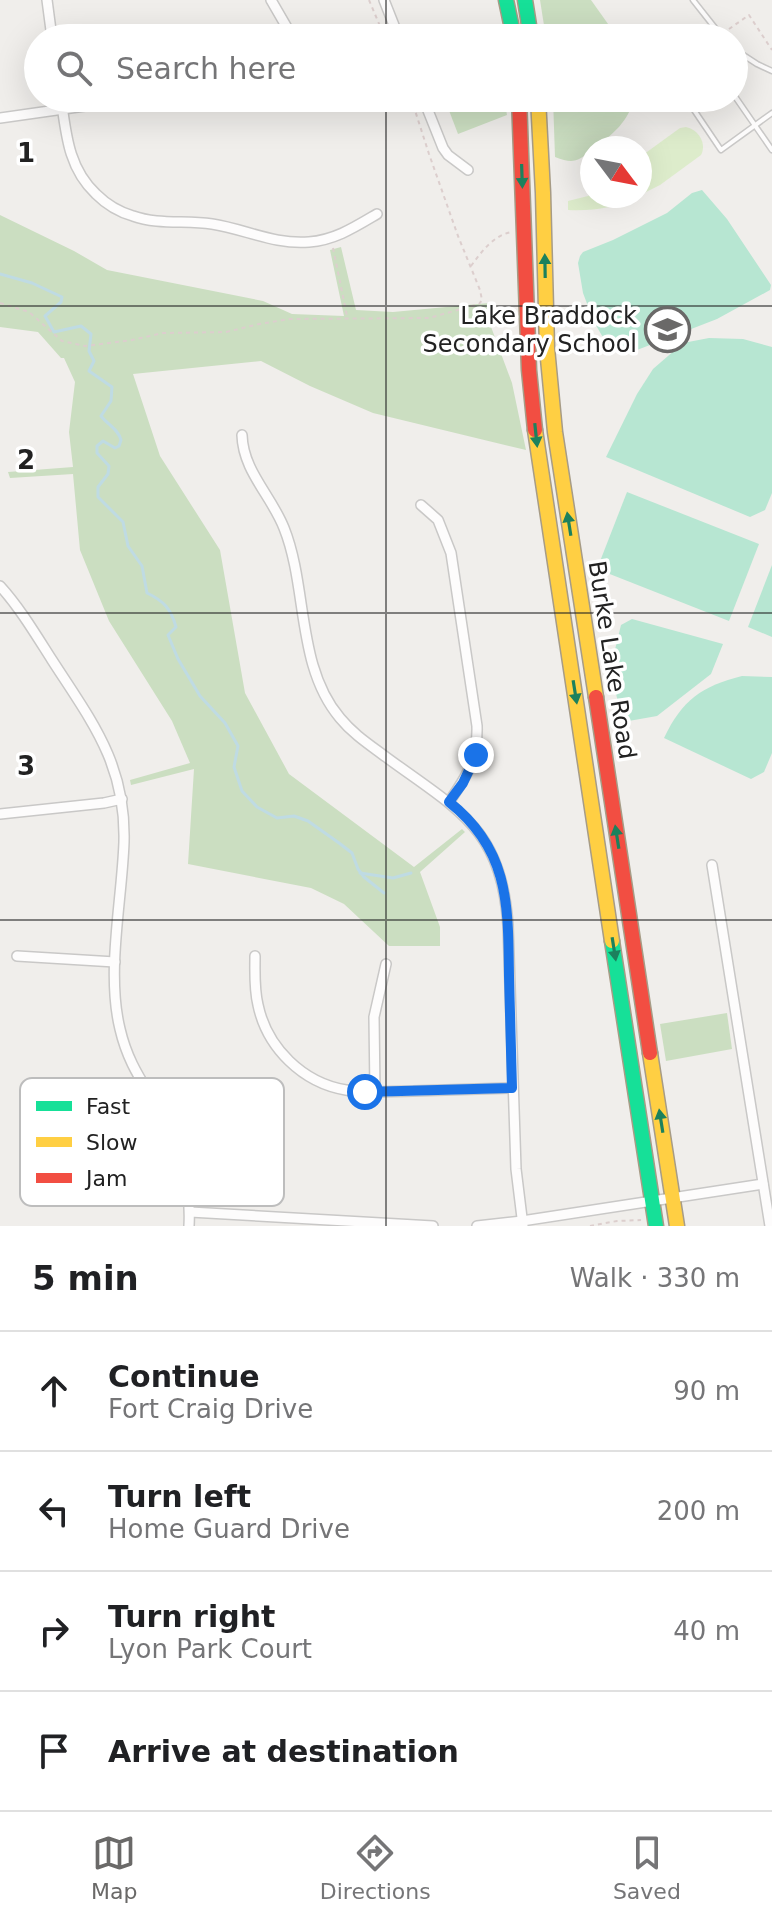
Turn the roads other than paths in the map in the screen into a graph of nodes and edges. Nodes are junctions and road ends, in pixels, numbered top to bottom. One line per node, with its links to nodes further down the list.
1 (47, 0): 7 (street)
2 (271, 0): 8 (street)
3 (384, 0): 9 (street)
4 (506, 0): 10 (main road)
5 (525, 0): 11 (main road)
6 (693, 0): 12 (lane)
7 (50, 24)
8 (285, 24)
9 (393, 24)
10 (511, 24)
11 (529, 24)
12 (712, 24)
13 (748, 59): 14 (lane)
14 (772, 71)
15 (41, 112): 23 (street)
16 (63, 112): 27 (street)
17 (429, 112): 26 (street)
18 (520, 112): 44 (main road, Burke Lake Road, one-way to 44)
19 (539, 112): 43 (main road, Burke Lake Road, one-way to 19)
20 (695, 112): 24 (lane)
21 (746, 112): 24 (lane)
22 (772, 113): 24 (lane)
23 (0, 118)
24 (756, 125): 25 (lane)
25 (772, 150)
26 (468, 170)
27 (377, 214)
28 (242, 435): 32 (street)
29 (421, 505): 32 (street)
30 (0, 586): 31 (street)
31 (122, 799): 33 (street); 37 (street)
32 (449, 802): 40 (street)
33 (0, 814)
34 (712, 865): 42 (street)
35 (17, 956): 37 (street)
36 (255, 956): 41 (street)
37 (115, 962): 39 (street)
38 (386, 964): 41 (street)
39 (138, 1078)
40 (512, 1088): 41 (street); 47 (street)
41 (375, 1092)
42 (763, 1184): 43 (street); 53 (street)
43 (673, 1199): 44 (street); 52 (main road, Burke Lake Road)
44 (653, 1202): 47 (street); 48 (main road, Burke Lake Road)
45 (189, 1206): 46 (street)
46 (190, 1212): 49 (street); 50 (street)
47 (522, 1224): 51 (street)
48 (651, 1225)
49 (189, 1226)
50 (433, 1226)
51 (477, 1226)
52 (677, 1226)
53 (770, 1226)

